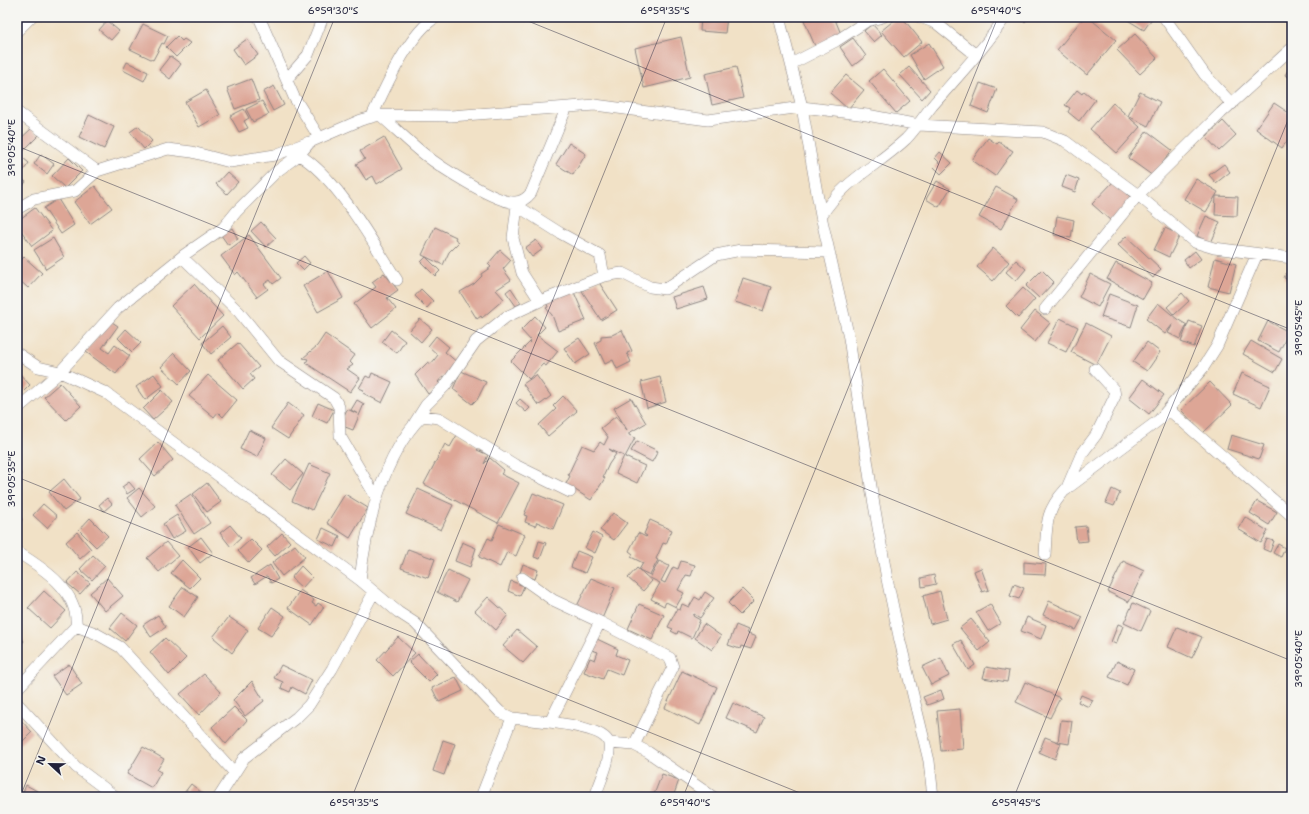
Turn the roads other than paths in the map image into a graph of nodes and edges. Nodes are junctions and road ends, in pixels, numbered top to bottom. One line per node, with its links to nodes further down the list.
1 (32, 17): 10 (street)
2 (259, 17): 14 (street)
3 (323, 17): 14 (street)
4 (436, 17): 19 (street)
5 (779, 17): 13 (street)
6 (883, 17): 13 (street)
7 (920, 17): 12 (street)
8 (1005, 17): 12 (street)
9 (1164, 17): 15 (street)
10 (17, 31)
11 (1292, 48): 15 (street)
12 (976, 55): 20 (street)
13 (791, 64): 16 (street)
14 (287, 80): 21 (street)
15 (1232, 104): 24 (street)
16 (802, 107): 17 (street); 20 (street); 27 (street)
17 (566, 109): 19 (street); 25 (street)
18 (17, 112): 23 (street)
19 (376, 116): 21 (street); 25 (street)
20 (919, 125): 24 (street); 27 (street)
21 (314, 140): 22 (street); 23 (street)
22 (299, 155): 30 (street); 33 (street)
23 (97, 171): 26 (street)
24 (1138, 196): 29 (street); 35 (street)
25 (514, 204): 32 (street); 34 (street)
26 (17, 209)
27 (821, 216): 28 (street)
28 (829, 252): 32 (street); 65 (street)
29 (1257, 254): 31 (street); 40 (street)
30 (182, 257): 38 (street); 44 (street)
31 (1292, 258)
32 (604, 276): 34 (street)
33 (397, 280)
34 (540, 301): 41 (street)
35 (1045, 309)
36 (17, 353): 38 (street)
37 (1095, 369): 42 (street)
38 (60, 372): 39 (street); 49 (street)
39 (17, 409)
40 (1169, 410): 42 (street); 45 (street)
41 (414, 424): 43 (street); 44 (street)
42 (1065, 490): 47 (street)
43 (570, 492)
44 (376, 498): 49 (street)
45 (1292, 516)
46 (17, 552): 52 (street)
47 (1045, 555)
48 (522, 578): 51 (street)
49 (360, 580): 50 (street)
50 (374, 592): 55 (street); 59 (street)
51 (600, 622): 56 (street); 58 (street)
52 (76, 626): 53 (street); 59 (street)
53 (17, 689)
54 (17, 703): 60 (street)
55 (512, 718): 56 (street); 62 (street)
56 (550, 722): 57 (street)
57 (609, 743): 58 (street); 63 (street)
58 (634, 745): 64 (street)
59 (234, 772): 61 (street)
60 (116, 797)
61 (220, 797)
62 (481, 797)
63 (595, 797)
64 (713, 797)
65 (933, 797)

